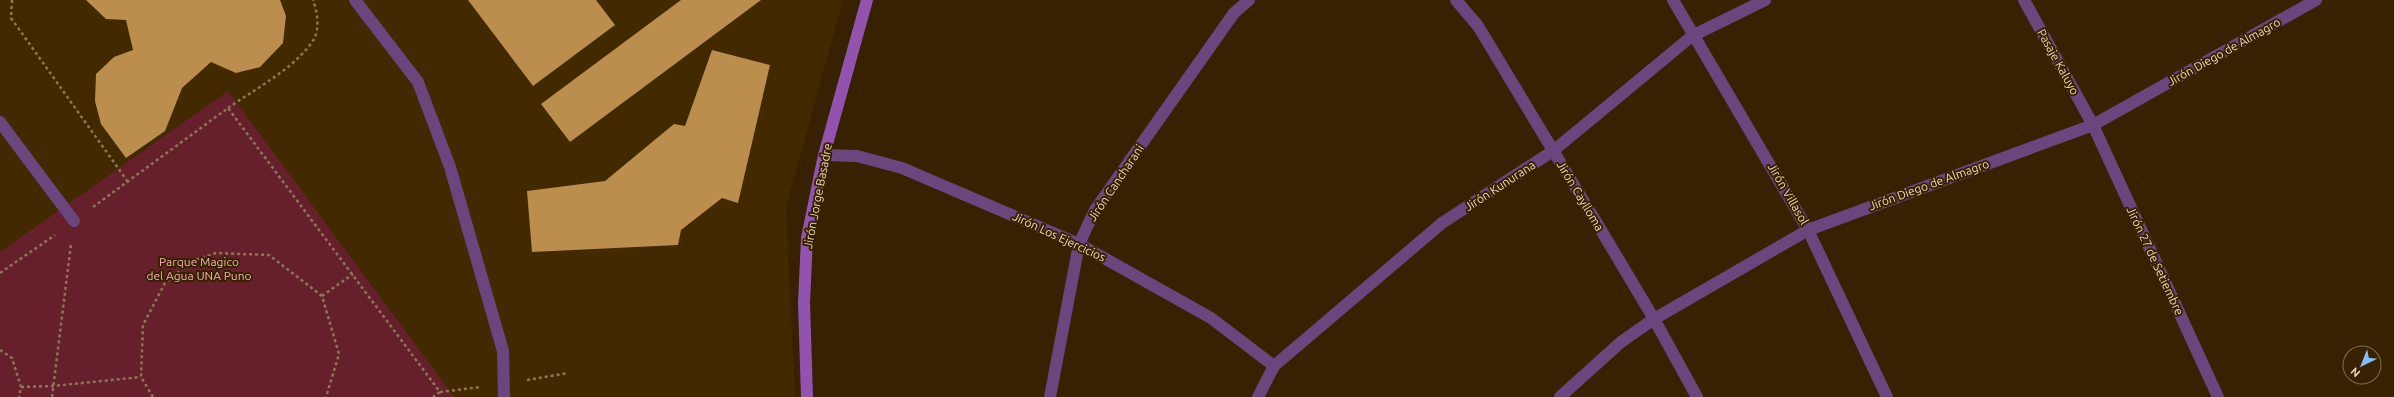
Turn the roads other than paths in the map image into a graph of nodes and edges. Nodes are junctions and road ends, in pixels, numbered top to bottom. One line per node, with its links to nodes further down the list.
1 (355, 0): 19 (street)
2 (867, 0): 13 (street, Jirón Jorge Basadre)
3 (1250, 0): 16 (street, Jirón Cancharani)
4 (1456, 0): 12 (street, Jirón Caylloma)
5 (1673, 0): 9 (street, Jirón Villasol)
6 (1765, 0): 9 (street, Jirón Kunurana)
7 (2024, 0): 11 (street, Pasaje Kaluyo)
8 (2316, 0): 11 (street, Jirón Diego de Almagro)
9 (1692, 36): 12 (street, Jirón Kunurana); 15 (street, Jirón Villasol)
10 (0, 122): 14 (street)
11 (2093, 125): 15 (street, Jirón Diego de Almagro); 26 (street, Jirón 27 de Setiembre)
12 (1553, 151): 17 (street, Jirón Caylloma); 18 (street, Jirón Kunurana)
13 (824, 155): 16 (street, Jirón Los Ejercicios); 20 (street, Jirón Jorge Basadre)
14 (74, 221)
15 (1808, 230): 17 (street, Jirón Diego de Almagro); 25 (street, Jirón Villasol)
16 (1078, 244): 18 (street, Jirón Los Ejercicios); 21 (street, Jirón Cancharani)
17 (1654, 319): 23 (street, Jirón Diego de Almagro); 24 (street, Jirón Caylloma)
18 (1274, 366): 22 (street, Jirón Kunurana)
19 (504, 397)
20 (808, 397)
21 (1050, 397)
22 (1258, 397)
23 (1560, 397)
24 (1696, 397)
25 (1887, 397)
26 (2218, 397)

